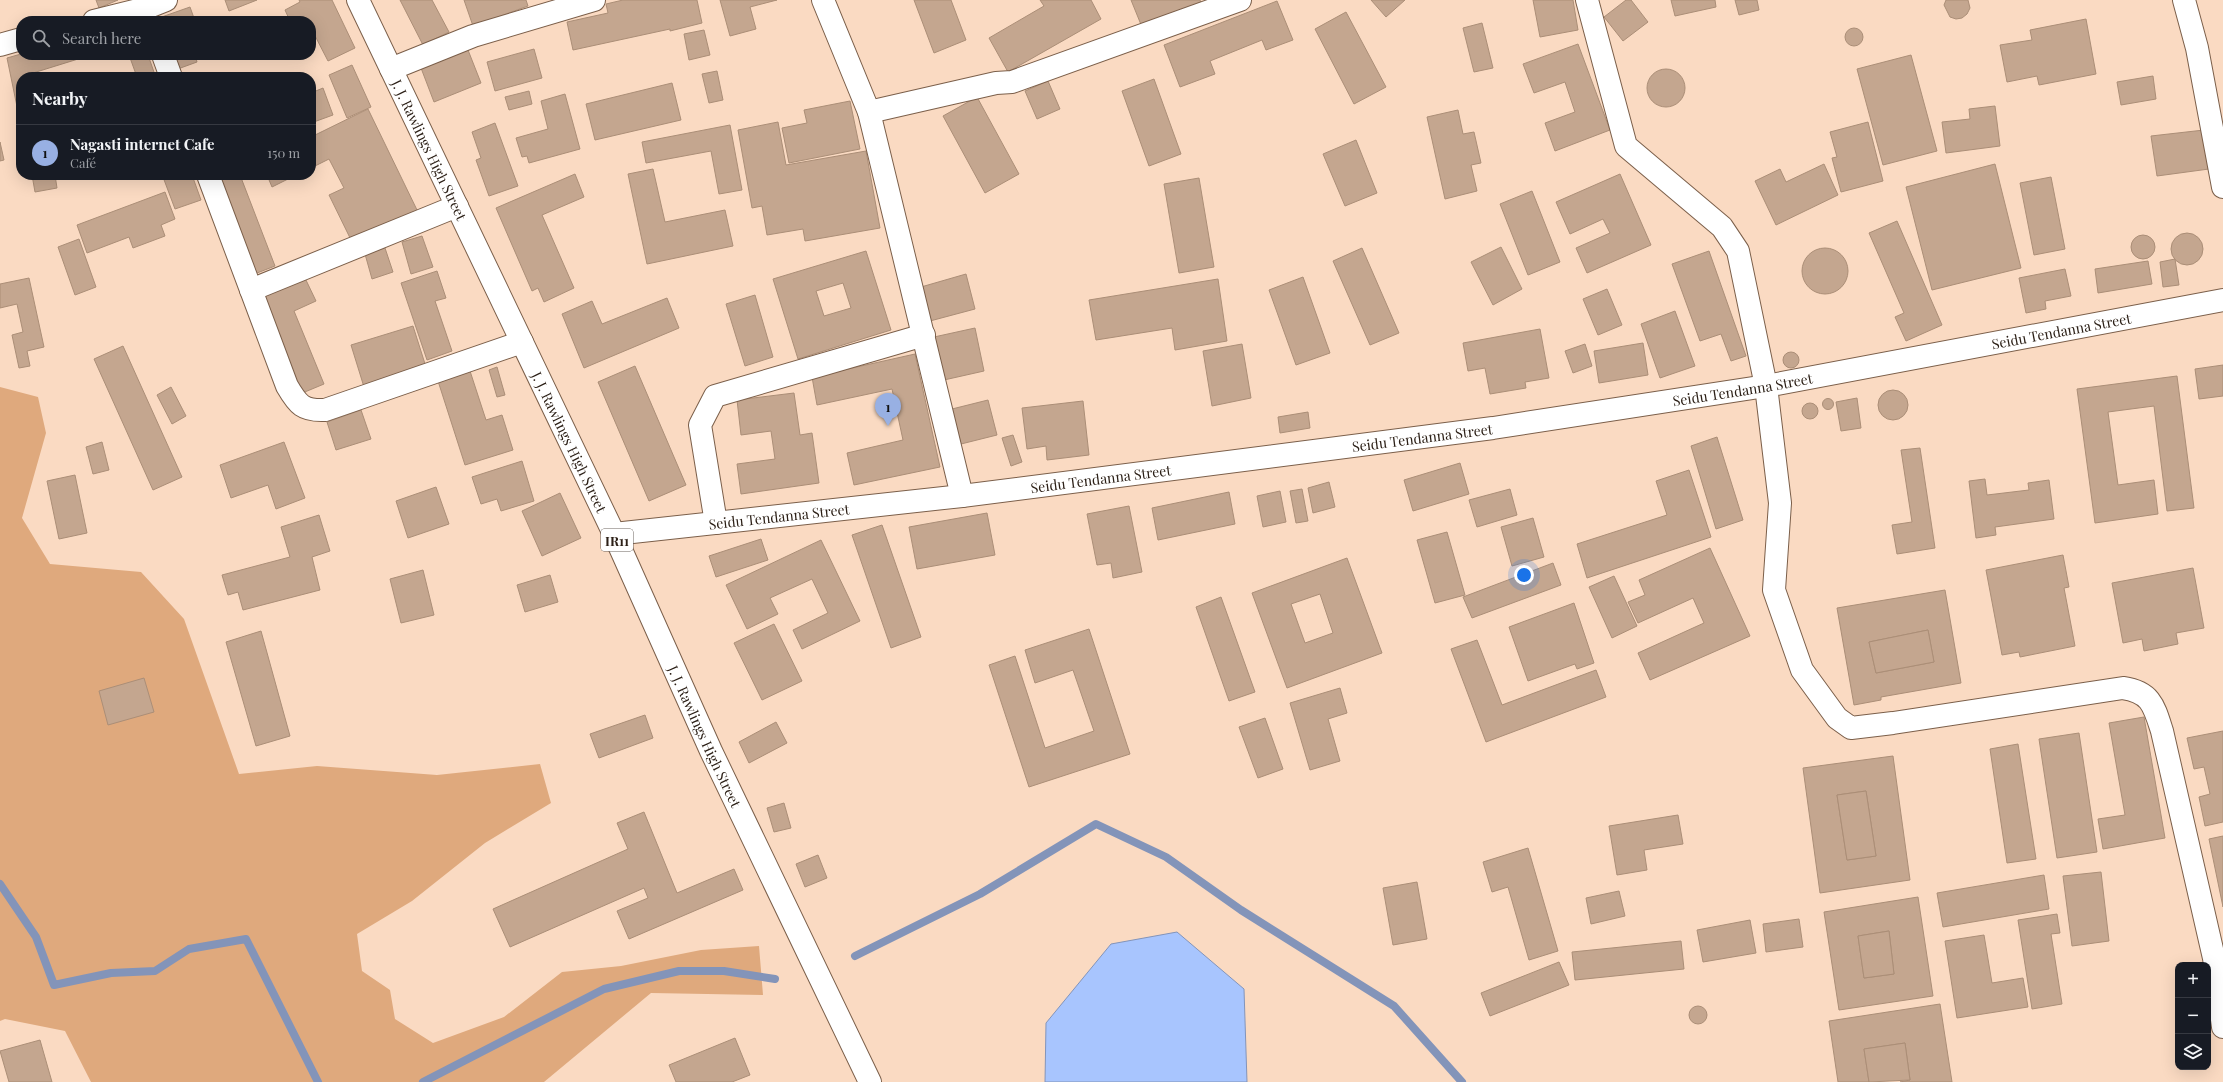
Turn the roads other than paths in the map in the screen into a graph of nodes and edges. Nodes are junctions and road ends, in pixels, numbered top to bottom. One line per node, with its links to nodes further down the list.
1 (166, 0): 8 (street)
2 (358, 0): 12 (street, J. J. Rawlings High Street / IR11)
3 (594, 0): 12 (street)
4 (823, 0): 14 (street)
5 (1240, 0): 14 (street)
6 (1587, 0): 22 (street)
7 (2184, 0): 16 (street)
8 (148, 15)
9 (16, 40): 10 (street)
10 (0, 45)
11 (165, 60): 13 (street)
12 (391, 69): 17 (street, J. J. Rawlings High Street / IR11)
13 (170, 72)
14 (869, 112): 20 (street)
15 (210, 180): 18 (street)
16 (2223, 186)
17 (457, 206): 18 (street); 21 (street, J. J. Rawlings High Street / IR11)
18 (251, 290): 21 (street)
19 (2223, 300): 22 (street, Seidu Tendanna Street)
20 (924, 335): 23 (street); 24 (street)
21 (522, 342): 25 (street, J. J. Rawlings High Street / IR11)
22 (1766, 386): 23 (street, Seidu Tendanna Street); 26 (street)
23 (962, 496): 24 (street, Seidu Tendanna Street)
24 (716, 523): 25 (street, Seidu Tendanna Street)
25 (614, 534): 27 (street, J. J. Rawlings High Street / IR11)
26 (2223, 1026)
27 (870, 1082)

